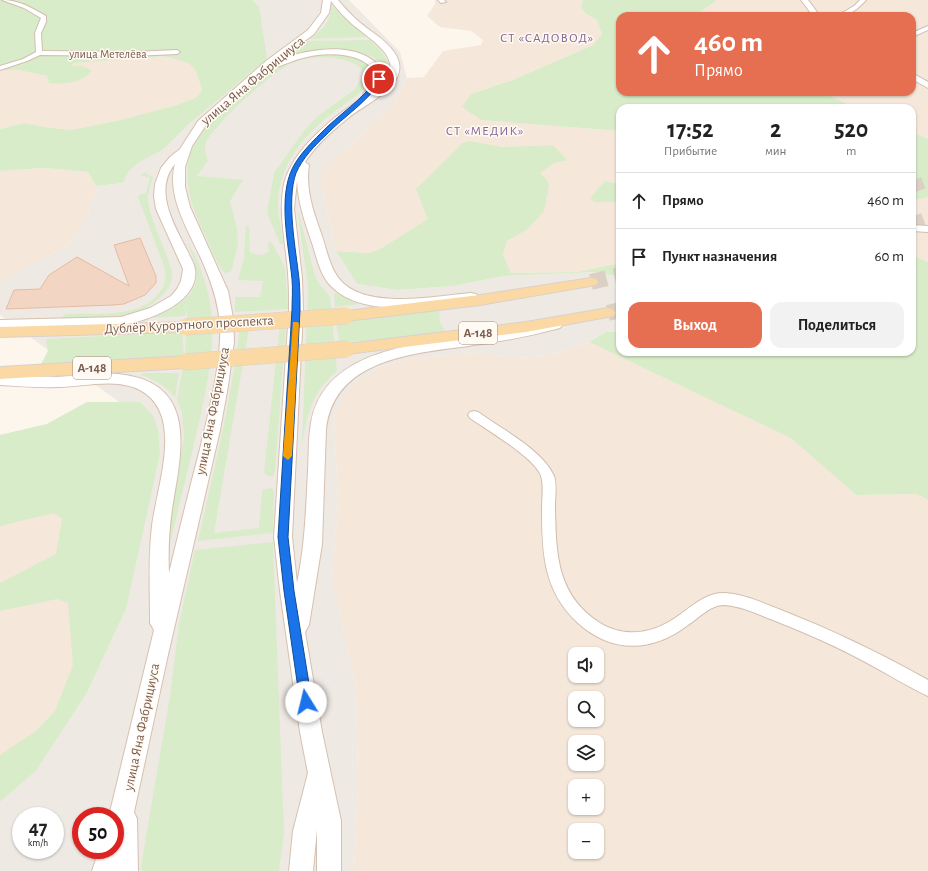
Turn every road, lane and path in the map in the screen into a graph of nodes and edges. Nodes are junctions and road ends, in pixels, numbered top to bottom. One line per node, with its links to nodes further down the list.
1 (5, 0): 11 (street)
2 (327, 0): 13 (main road, улица Яна Фабрициуса / А-148)
3 (334, 0): 16 (main road, А-148)
4 (804, 0): 6 (street)
5 (863, 0): 7 (street)
6 (814, 12)
7 (847, 12)
8 (928, 28): 9 (street)
9 (916, 34)
10 (177, 52): 11 (street, улица Метелёва)
11 (39, 53): 12 (street, улица Метелёва)
12 (0, 68)
13 (251, 78): 16 (main road, А-148); 18 (main road, улица Яна Фабрициуса / А-148)
14 (916, 78): 15 (street)
15 (928, 86)
16 (352, 109): 17 (main road, А-148)
17 (313, 146): 21 (main road, А-148); 28 (main road, А-148)
18 (184, 148): 23 (main road, А-148); 29 (main road, улица Яна Фабрициуса / А-148)
19 (916, 228): 20 (street)
20 (928, 229)
21 (592, 282): 24 (main road, Дублёр Курортного проспекта / А-148, bridge)
22 (608, 313): 25 (main road, А-148, bridge); 28 (main road, А-148)
23 (0, 324)
24 (0, 332)
25 (0, 373)
26 (0, 380): 29 (main road, А-148)
27 (474, 415): 30 (street)
28 (296, 641): 31 (main road, А-148)
29 (160, 644): 32 (main road, улица Яна Фабрициуса / А-148)
30 (928, 688)
31 (318, 773): 36 (main road, А-148); 37 (main road, А-148)
32 (124, 805): 35 (main road, А-148)
33 (108, 859): 34 (main road)
34 (104, 871)
35 (126, 871)
36 (301, 871)
37 (329, 871)

